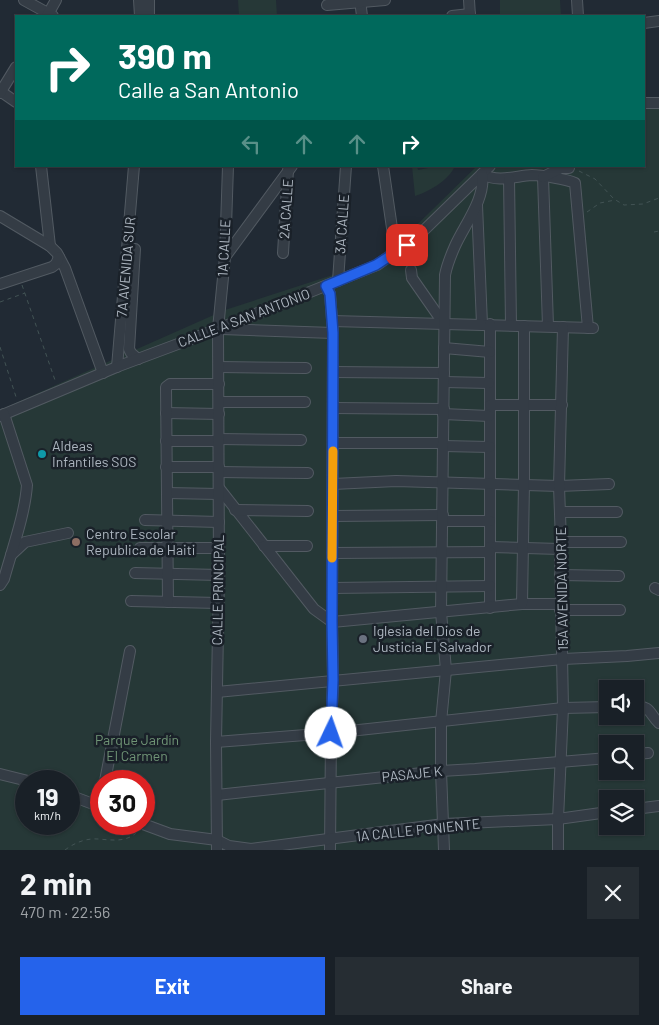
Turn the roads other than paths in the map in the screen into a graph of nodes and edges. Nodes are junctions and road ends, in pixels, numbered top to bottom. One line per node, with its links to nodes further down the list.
1 (24, 0): 10 (street)
2 (56, 0): 11 (street)
3 (139, 0): 12 (street)
4 (149, 0): 13 (street)
5 (385, 0): 8 (street)
6 (469, 0): 15 (street)
7 (577, 0): 16 (street)
8 (360, 1): 9 (street); 14 (street)
9 (327, 5)
10 (48, 15)
11 (50, 15)
12 (140, 15)
13 (149, 15)
14 (362, 15)
15 (470, 15)
16 (578, 15)
17 (659, 20): 18 (street)
18 (645, 23)
19 (15, 69): 20 (street)
20 (0, 92): 21 (street)
21 (15, 101)
22 (645, 103): 23 (street)
23 (659, 103)
24 (41, 167): 38 (street)
25 (134, 167): 58 (street, 7A AVENIDA SUR)
26 (141, 167): 57 (street, 7A AVENIDA SUR)
27 (228, 167): 41 (street, 1A CALLE)
28 (346, 167): 43 (street, 3A CALLE)
29 (383, 167): 37 (street)
30 (289, 168): 39 (street, 2A CALLE); 41 (street)
31 (569, 168): 33 (street)
32 (486, 170): 34 (street); 35 (street); 43 (street, CALLE A SAN ANTONIO)
33 (543, 177): 34 (street); 51 (street); 52 (street)
34 (509, 178): 49 (street)
35 (477, 203): 47 (street); 48 (street)
36 (0, 216): 38 (street)
37 (393, 235)
38 (50, 246): 40 (street)
39 (283, 253)
40 (59, 257): 44 (street); 62 (street)
41 (225, 257): 53 (street, 1A CALLE)
42 (411, 270): 47 (street)
43 (338, 281): 45 (street, CALLE A SAN ANTONIO)
44 (0, 284)
45 (326, 286): 46 (street); 53 (street, CALLE A SAN ANTONIO)
46 (332, 321): 47 (street); 54 (street)
47 (444, 324): 48 (street); 55 (street)
48 (486, 324): 49 (street); 56 (street)
49 (511, 326): 50 (street)
50 (524, 326): 51 (street); 68 (street)
51 (548, 326): 52 (street)
52 (563, 328): 69 (street, 15A AVENIDA NORTE)
53 (218, 329): 54 (street); 57 (street, CALLE A SAN ANTONIO); 59 (street, CALLE PRINCIPAL)
54 (333, 333): 61 (street)
55 (444, 348): 56 (street); 63 (street)
56 (490, 352): 64 (street)
57 (138, 359): 58 (street, CALLE A SAN ANTONIO)
58 (117, 367): 62 (street, CALLE A SAN ANTONIO)
59 (219, 367): 60 (street); 65 (street, CALLE PRINCIPAL)
60 (306, 368)
61 (333, 372): 63 (street); 70 (street)
62 (103, 373): 75 (street, CALLE A SAN ANTONIO)
63 (444, 377): 64 (street); 72 (street)
64 (490, 383): 71 (street)
65 (219, 384): 66 (street, CALLE PRINCIPAL); 73 (street)
66 (219, 402): 67 (street); 74 (street, CALLE PRINCIPAL)
67 (305, 402)
68 (525, 405): 69 (street); 71 (street); 88 (street)
69 (562, 405): 90 (street, 15A AVENIDA NORTE)
70 (333, 408): 72 (street); 79 (street)
71 (489, 410): 72 (street); 81 (street)
72 (444, 411): 80 (street)
73 (166, 413): 74 (street); 78 (street)
74 (219, 414): 76 (street, CALLE PRINCIPAL)
75 (2, 415): 115 (street)
76 (219, 440): 77 (street); 78 (street); 83 (street, CALLE PRINCIPAL)
77 (301, 440)
78 (166, 441): 82 (street)
79 (333, 443): 80 (street); 86 (street)
80 (443, 445): 81 (street); 85 (street)
81 (490, 448): 87 (street)
82 (166, 467): 83 (street); 92 (street)
83 (219, 469): 84 (street); 91 (street, CALLE PRINCIPAL)
84 (308, 473)
85 (444, 482): 86 (street); 87 (street); 98 (street)
86 (333, 484): 97 (street)
87 (490, 484): 88 (street); 101 (street)
88 (524, 484): 90 (street); 111 (street)
89 (609, 484): 90 (street)
90 (560, 486): 95 (street, 15A AVENIDA NORTE)
91 (219, 491): 92 (street); 93 (street); 102 (street, CALLE PRINCIPAL)
92 (167, 493): 100 (street)
93 (235, 510): 94 (street); 106 (street)
94 (308, 511)
95 (561, 512): 96 (street); 105 (street, 15A AVENIDA NORTE)
96 (617, 512)
97 (333, 516): 98 (street); 114 (street)
98 (443, 518): 101 (street); 113 (street)
99 (145, 520): 100 (street)
100 (167, 521): 102 (street); 109 (street)
101 (490, 521): 112 (street)
102 (219, 522): 110 (street, CALLE PRINCIPAL)
103 (68, 533): 115 (street)
104 (620, 542): 105 (street)
105 (561, 545): 111 (street); 119 (street, 15A AVENIDA NORTE)
106 (264, 546): 107 (street); 133 (street)
107 (307, 546)
108 (140, 548): 109 (street)
109 (167, 548): 110 (street); 117 (street)
110 (219, 548): 118 (street, CALLE PRINCIPAL)
111 (522, 548): 112 (street); 128 (street)
112 (490, 550): 113 (street); 123 (street)
113 (442, 552): 114 (street); 122 (street)
114 (332, 553): 124 (street)
115 (10, 556): 121 (street)
116 (135, 573): 117 (street)
117 (168, 574): 118 (street); 126 (street)
118 (219, 574): 127 (street, CALLE PRINCIPAL)
119 (560, 575): 120 (street); 129 (street, 15A AVENIDA NORTE)
120 (619, 576)
121 (0, 585)
122 (443, 586): 123 (street); 124 (street); 132 (street)
123 (490, 586): 130 (street)
124 (332, 588): 133 (street)
125 (131, 601): 126 (street)
126 (168, 602): 127 (street)
127 (218, 603): 139 (street, CALLE PRINCIPAL)
128 (522, 604): 129 (street); 130 (street)
129 (560, 607): 131 (street); 136 (street, 15A AVENIDA NORTE)
130 (490, 608): 132 (street)
131 (620, 610)
132 (442, 612): 133 (street); 137 (street)
133 (332, 622): 138 (street)
134 (130, 651): 151 (street)
135 (659, 652): 136 (street)
136 (562, 659): 137 (street); 142 (street, 15A AVENIDA NORTE)
137 (446, 670): 138 (street); 143 (street)
138 (333, 680): 139 (street); 145 (street)
139 (217, 692): 146 (street, CALLE PRINCIPAL)
140 (599, 707): 142 (street)
141 (644, 707): 144 (street)
142 (563, 708): 143 (street); 150 (street, 15A AVENIDA NORTE)
143 (441, 722): 145 (street); 152 (street)
144 (659, 723)
145 (331, 733): 146 (street); 155 (street)
146 (216, 742): 156 (street, CALLE PRINCIPAL)
147 (644, 753): 148 (street)
148 (648, 753)
149 (599, 759): 150 (street, PASAJE K)
150 (560, 763): 152 (street, PASAJE K); 160 (street, 15A AVENIDA NORTE)
151 (108, 770)
152 (441, 770): 155 (street, PASAJE K); 161 (street)
153 (0, 774): 154 (street)
154 (15, 778)
155 (330, 783): 156 (street, PASAJE K); 164 (street)
156 (217, 795): 163 (street, CALLE PRINCIPAL)
157 (659, 806): 158 (street)
158 (644, 808)
159 (599, 813): 160 (street, 1A CALLE PONIENTE)
160 (558, 819): 161 (street, 1A CALLE PONIENTE); 166 (street, 15A AVENIDA NORTE)
161 (444, 824): 164 (street, 1A CALLE PONIENTE); 165 (street)
162 (155, 828): 163 (street, 1A CALLE PONIENTE)
163 (217, 845): 164 (street, 1A CALLE PONIENTE)
164 (330, 845)
165 (444, 850)
166 (558, 850)

